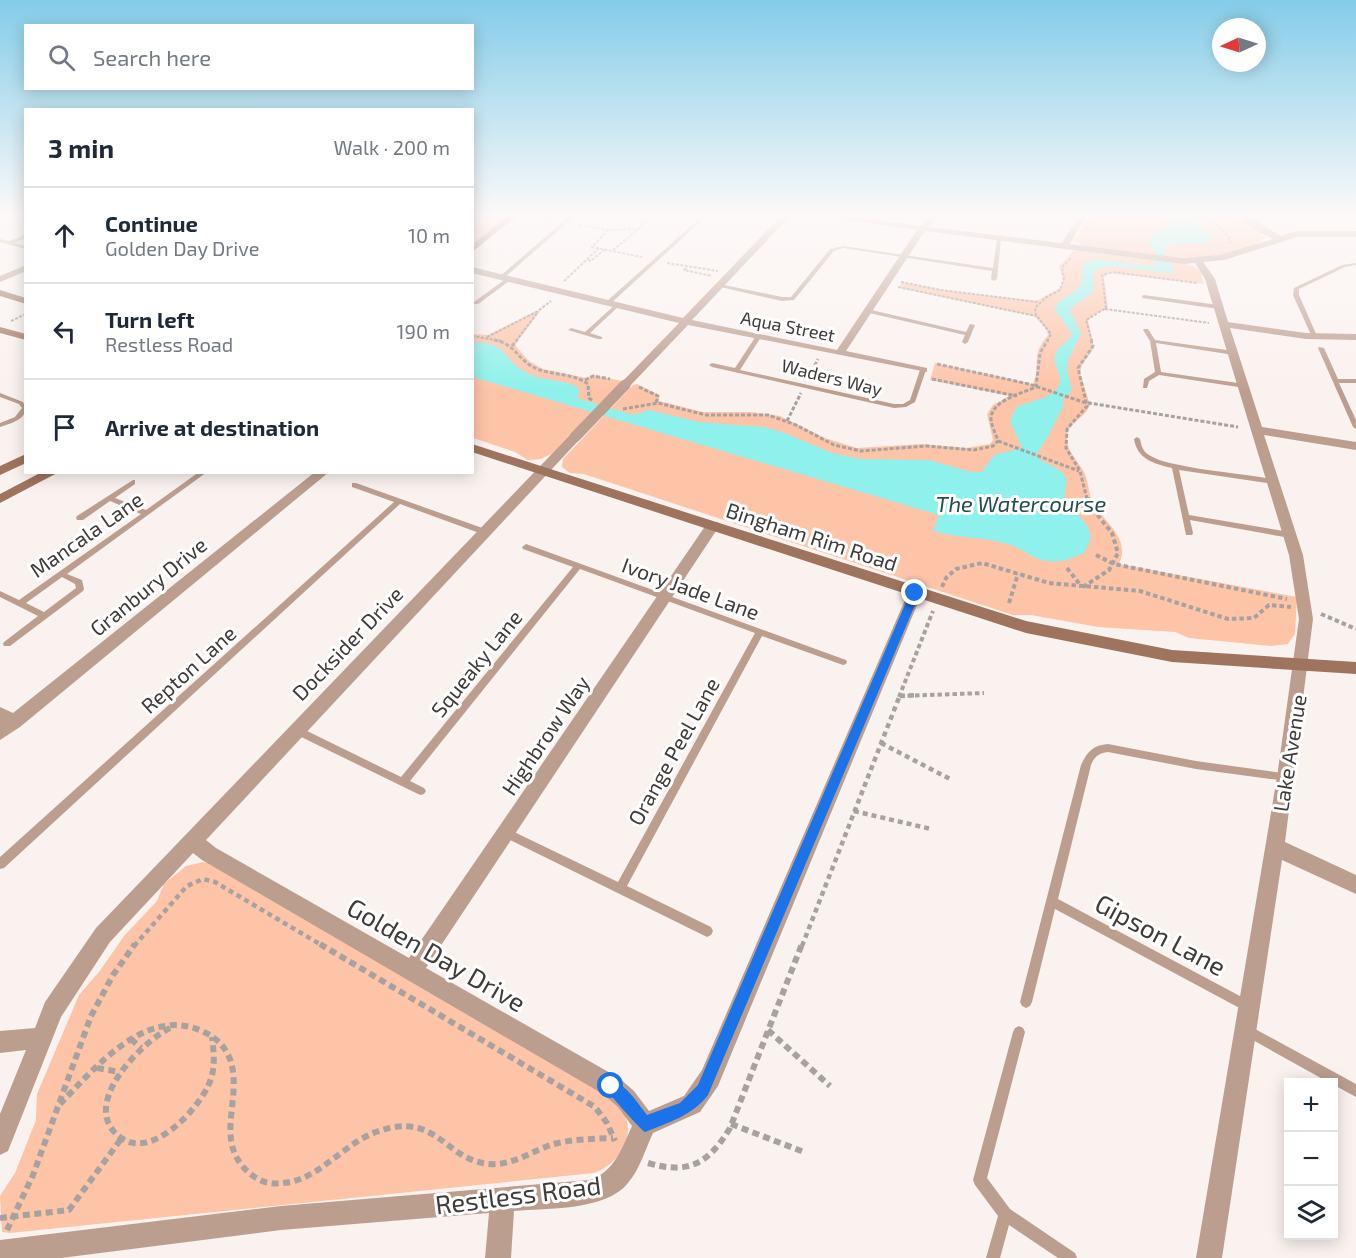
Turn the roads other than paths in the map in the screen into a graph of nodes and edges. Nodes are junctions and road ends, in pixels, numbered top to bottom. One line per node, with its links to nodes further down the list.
1 (487, 274): 10 (street, Aqua Street)
2 (510, 274): 10 (lane)
3 (643, 274): 17 (lane)
4 (731, 274): 12 (street, Docksider Drive)
5 (813, 274): 12 (lane)
6 (892, 274): 20 (street)
7 (995, 274): 11 (lane)
8 (1208, 274): 19 (street, Lake Avenue)
9 (1328, 274): 30 (lane)
10 (505, 278): 16 (lane); 17 (street, Aqua Street)
11 (994, 279)
12 (719, 286): 21 (street, Docksider Drive)
13 (0, 293): 15 (street)
14 (1144, 297): 19 (lane)
15 (24, 301)
16 (474, 303): 18 (lane)
17 (613, 304): 21 (street, Aqua Street); 27 (lane)
18 (488, 306)
19 (1219, 307): 22 (street, Lake Avenue)
20 (867, 311): 28 (lane); 37 (street)
21 (685, 322): 31 (street, Aqua Street); 59 (street, Docksider Drive, bridge)
22 (1224, 324): 30 (street); 38 (street, Lake Avenue)
23 (972, 325): 28 (lane)
24 (0, 330): 29 (street)
25 (571, 330): 27 (lane)
26 (1146, 330): 34 (lane)
27 (586, 334): 33 (lane)
28 (968, 334): 35 (lane)
29 (24, 336)
30 (1314, 336): 32 (street)
31 (758, 337): 37 (street, Aqua Street); 40 (lane)
32 (1356, 337)
33 (600, 338)
34 (1152, 341): 38 (lane); 42 (lane)
35 (965, 342)
36 (1321, 348): 43 (lane)
37 (840, 353): 41 (street, Aqua Street)
38 (1234, 353): 45 (street, Lake Avenue)
39 (712, 365): 40 (lane, Waders Way)
40 (736, 370): 41 (lane, Waders Way)
41 (923, 370)
42 (1158, 373): 45 (lane); 46 (lane)
43 (1335, 381): 44 (lane); 51 (lane)
44 (1356, 381)
45 (1245, 386): 52 (street, Lake Avenue)
46 (1145, 387)
47 (0, 395): 48 (lane)
48 (24, 407)
49 (24, 409): 50 (lane)
50 (0, 425)
51 (1356, 427)
52 (1258, 430): 54 (street); 64 (street, Lake Avenue)
53 (1137, 439): 57 (lane)
54 (1356, 446)
55 (474, 449): 59 (street, Bingham Rim Road)
56 (24, 459): 58 (street)
57 (1174, 466): 64 (lane); 70 (lane)
58 (0, 471)
59 (543, 471): 72 (street, Bingham Rim Road); 73 (street, Docksider Drive)
60 (49, 474): 67 (street)
61 (201, 474): 69 (lane, Mancala Lane)
62 (319, 474): 89 (street, Granbury Drive)
63 (133, 482): 66 (lane)
64 (1274, 482): 75 (street, Lake Avenue)
65 (354, 485): 68 (lane)
66 (109, 498): 69 (lane); 71 (lane)
67 (0, 499)
68 (399, 501): 73 (lane); 98 (lane, Repton Lane)
69 (146, 513): 78 (lane, Mancala Lane)
70 (1186, 517): 74 (lane); 75 (lane)
71 (80, 518)
72 (713, 525): 79 (street, Bingham Rim Road); 81 (street, Highbrow Way)
73 (484, 532): 90 (street, Docksider Drive)
74 (1189, 533)
75 (1290, 535): 87 (street, Lake Avenue)
76 (526, 547): 77 (lane, Ivory Jade Lane)
77 (578, 566): 81 (lane, Ivory Jade Lane); 93 (lane, Squeaky Lane)
78 (61, 574): 82 (lane, Mancala Lane); 83 (lane)
79 (915, 593): 87 (street, Bingham Rim Road); 111 (street)
80 (0, 594): 82 (lane)
81 (665, 597): 84 (lane, Ivory Jade Lane); 95 (street, Highbrow Way)
82 (19, 604): 83 (lane)
83 (44, 616): 85 (lane)
84 (760, 632): 86 (lane, Ivory Jade Lane); 100 (lane, Orange Peel Lane)
85 (7, 644)
86 (843, 662)
87 (1302, 665): 88 (street, Bingham Rim Road); 92 (street, Lake Avenue)
88 (1356, 668)
89 (7, 718): 91 (street, Granbury Drive)
90 (296, 730): 93 (lane); 96 (street, Docksider Drive)
91 (0, 733)
92 (1286, 777): 97 (street, Lake Avenue); 101 (lane)
93 (403, 782): 94 (lane)
94 (421, 791)
95 (506, 833): 100 (lane); 103 (street, Highbrow Way)
96 (192, 840): 103 (street, Golden Day Drive); 108 (street, Docksider Drive)
97 (1275, 847): 99 (street); 105 (street, Lake Avenue)
98 (0, 864)
99 (1356, 885)
100 (620, 888): 102 (lane)
101 (1051, 901): 104 (lane); 105 (lane, Gipson Lane)
102 (707, 931)
103 (413, 970): 111 (street, Golden Day Drive)
104 (1026, 1002)
105 (1249, 1007): 106 (street, Lake Avenue)
106 (1246, 1030): 110 (lane); 119 (street, Lake Avenue)
107 (1019, 1032): 114 (lane)
108 (41, 1038): 109 (street); 112 (street, Docksider Drive)
109 (0, 1042)
110 (1356, 1091)
111 (645, 1125): 113 (street, Restless Road)
112 (0, 1143)
113 (502, 1199): 115 (street, Restless Road); 116 (street)
114 (1005, 1214): 117 (lane); 118 (lane)
115 (0, 1253)
116 (498, 1258)
117 (993, 1258)
118 (1070, 1258)
119 (1209, 1258)

